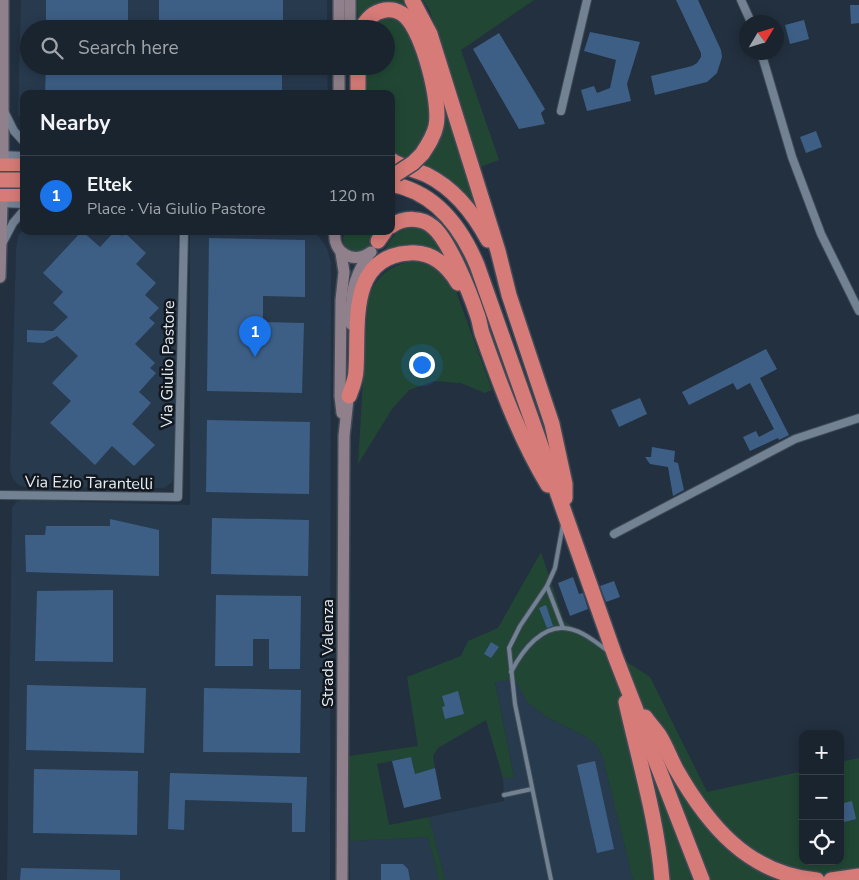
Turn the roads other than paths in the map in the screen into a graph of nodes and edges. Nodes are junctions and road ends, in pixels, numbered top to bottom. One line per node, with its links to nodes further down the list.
1 (3, 0): 18 (main road)
2 (339, 0): 8 (main road)
3 (350, 0): 9 (main road)
4 (412, 0): 39 (highway)
5 (587, 0): 19 (street)
6 (741, 0): 7 (street)
7 (748, 15)
8 (339, 20)
9 (350, 20)
10 (368, 20): 23 (highway, bridge)
11 (763, 60): 40 (street)
12 (339, 75): 15 (main road)
13 (352, 75): 16 (main road)
14 (358, 75): 17 (highway)
15 (339, 90)
16 (353, 90)
17 (358, 90)
18 (1, 111): 20 (street); 26 (main road)
19 (561, 111)
20 (20, 138)
21 (20, 160): 26 (street)
22 (20, 168): 26 (highway)
23 (395, 172)
24 (395, 174): 39 (highway)
25 (395, 176): 47 (highway)
26 (1, 180): 27 (highway, bridge); 28 (highway); 29 (street); 35 (main road)
27 (20, 180)
28 (20, 192)
29 (20, 200)
30 (20, 215): 35 (street)
31 (395, 224): 41 (highway)
32 (184, 235): 46 (street, Via Giulio Pastore)
33 (332, 235): 36 (main road)
34 (380, 235): 37 (main road, Strada Valenza)
35 (0, 247): 38 (main road)
36 (341, 252): 37 (main road); 44 (main road, Strada Valenza)
37 (368, 254): 42 (main road, Strada Valenza)
38 (0, 277)
39 (509, 295): 47 (highway)
40 (859, 311)
41 (482, 333): 42 (highway); 47 (highway)
42 (349, 396): 44 (main road, Strada Valenza)
43 (859, 418): 48 (street)
44 (344, 426): 57 (main road, Strada Valenza)
45 (0, 495): 46 (street, Via Ezio Tarantelli)
46 (178, 497)
47 (565, 512): 49 (lane); 51 (highway)
48 (614, 534)
49 (547, 586): 50 (lane); 52 (lane)
50 (563, 628): 51 (lane); 52 (lane)
51 (615, 656): 53 (highway); 59 (highway)
52 (511, 672): 54 (lane)
53 (636, 706): 60 (highway); 61 (highway)
54 (532, 790): 55 (lane); 58 (lane)
55 (504, 794)
56 (859, 876): 62 (highway)
57 (342, 880)
58 (551, 880)
59 (662, 880)
60 (702, 880)
61 (816, 880)
62 (831, 880)

